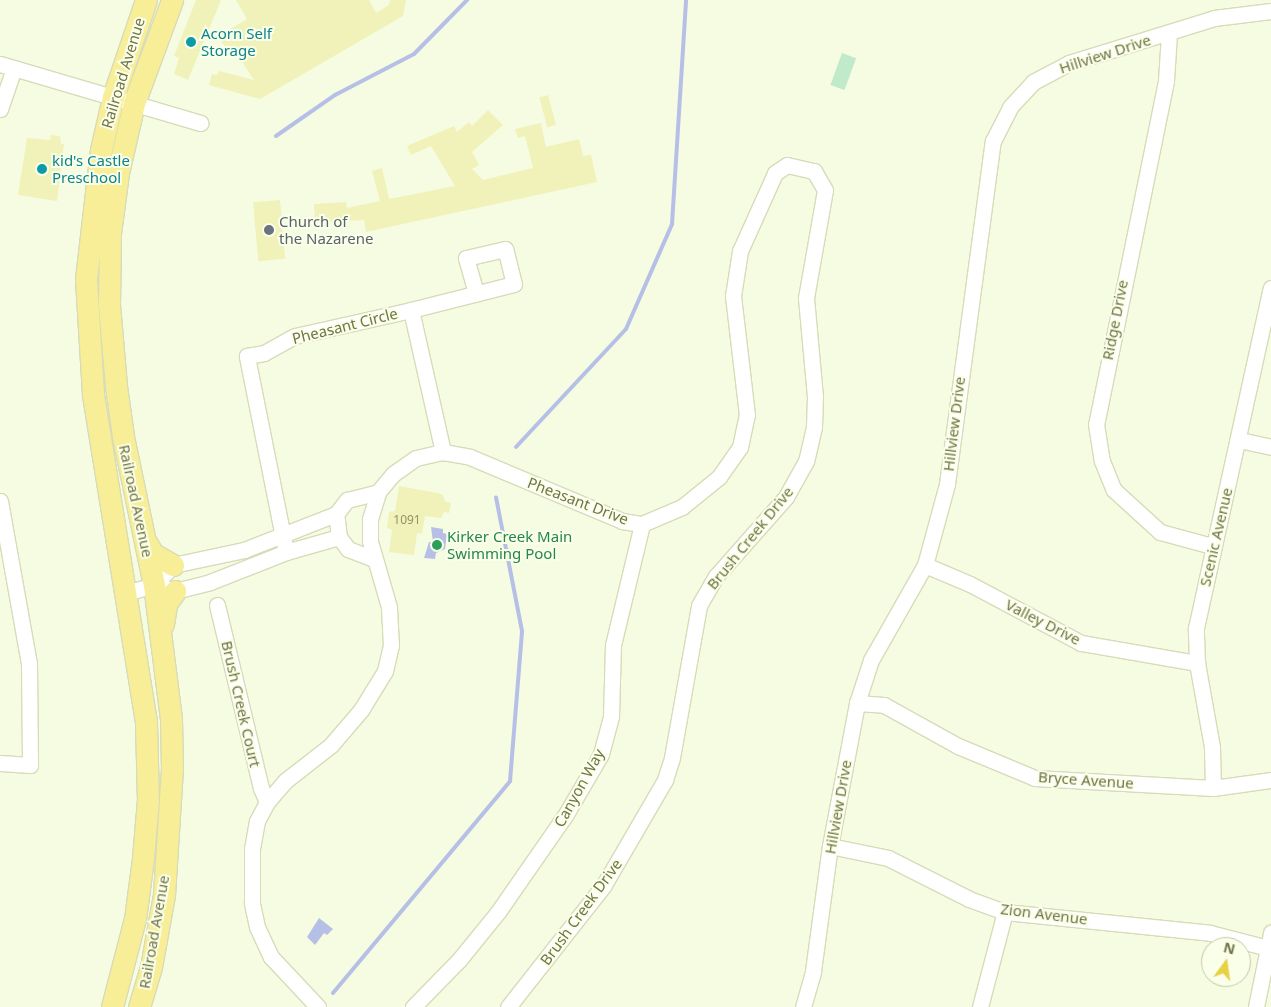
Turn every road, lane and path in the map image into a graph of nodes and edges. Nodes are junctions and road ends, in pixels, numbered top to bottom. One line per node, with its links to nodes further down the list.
1 (146, 0): 6 (highway, Railroad Avenue)
2 (172, 0): 7 (highway, Railroad Avenue)
3 (1271, 10): 4 (street, Hillview Drive)
4 (1169, 34): 24 (street, Ridge Drive); 28 (street, Hillview Drive)
5 (7, 66): 6 (street); 8 (street)
6 (113, 97): 7 (street); 31 (highway, Railroad Avenue)
7 (134, 103): 9 (street); 22 (highway, Railroad Avenue)
8 (0, 109)
9 (201, 123)
10 (787, 165): 20 (street, Pheasant Drive); 47 (street, Brush Creek Drive)
11 (1271, 288): 14 (street, Scenic Avenue)
12 (476, 294): 13 (street)
13 (411, 310): 16 (street, Pheasant Circle); 21 (street, Pheasant Circle)
14 (1239, 440): 15 (street); 24 (street, Scenic Avenue)
15 (1271, 447)
16 (443, 452): 17 (street, Pheasant Drive); 20 (street, Pheasant Drive)
17 (378, 492): 19 (street); 26 (street, Pheasant Drive)
18 (0, 501): 36 (street)
19 (336, 514): 21 (street); 23 (street)
20 (642, 524): 46 (street, Canyon Way)
21 (281, 533): 25 (street, Pheasant Circle); 27 (street)
22 (143, 537): 27 (highway); 29 (highway, Railroad Avenue)
23 (339, 537): 25 (street); 26 (street)
24 (1212, 546): 34 (street, Scenic Avenue)
25 (286, 552): 30 (street)
26 (374, 559): 39 (street)
27 (173, 565): 29 (street)
28 (925, 565): 34 (street, Valley Drive); 35 (street, Hillview Drive)
29 (154, 585): 30 (street); 31 (street); 33 (highway, Railroad Avenue)
30 (175, 591): 33 (highway)
31 (126, 593): 43 (highway, Railroad Avenue)
32 (216, 605): 39 (street, Brush Creek Court)
33 (164, 659): 44 (highway, Railroad Avenue)
34 (1197, 663): 38 (street, Scenic Avenue)
35 (857, 703): 38 (street, Bryce Avenue); 40 (street, Hillview Drive)
36 (0, 763)
37 (1271, 780): 38 (street, Bryce Avenue)
38 (1213, 788)
39 (267, 802): 45 (street)
40 (830, 846): 41 (street, Zion Avenue); 48 (street, Hillview Drive)
41 (1005, 912): 42 (street, Zion Avenue); 49 (street)
42 (1270, 941): 50 (street)
43 (112, 1007)
44 (139, 1007)
45 (318, 1007)
46 (413, 1007)
47 (508, 1007)
48 (803, 1007)
49 (980, 1007)
50 (1256, 1007)

